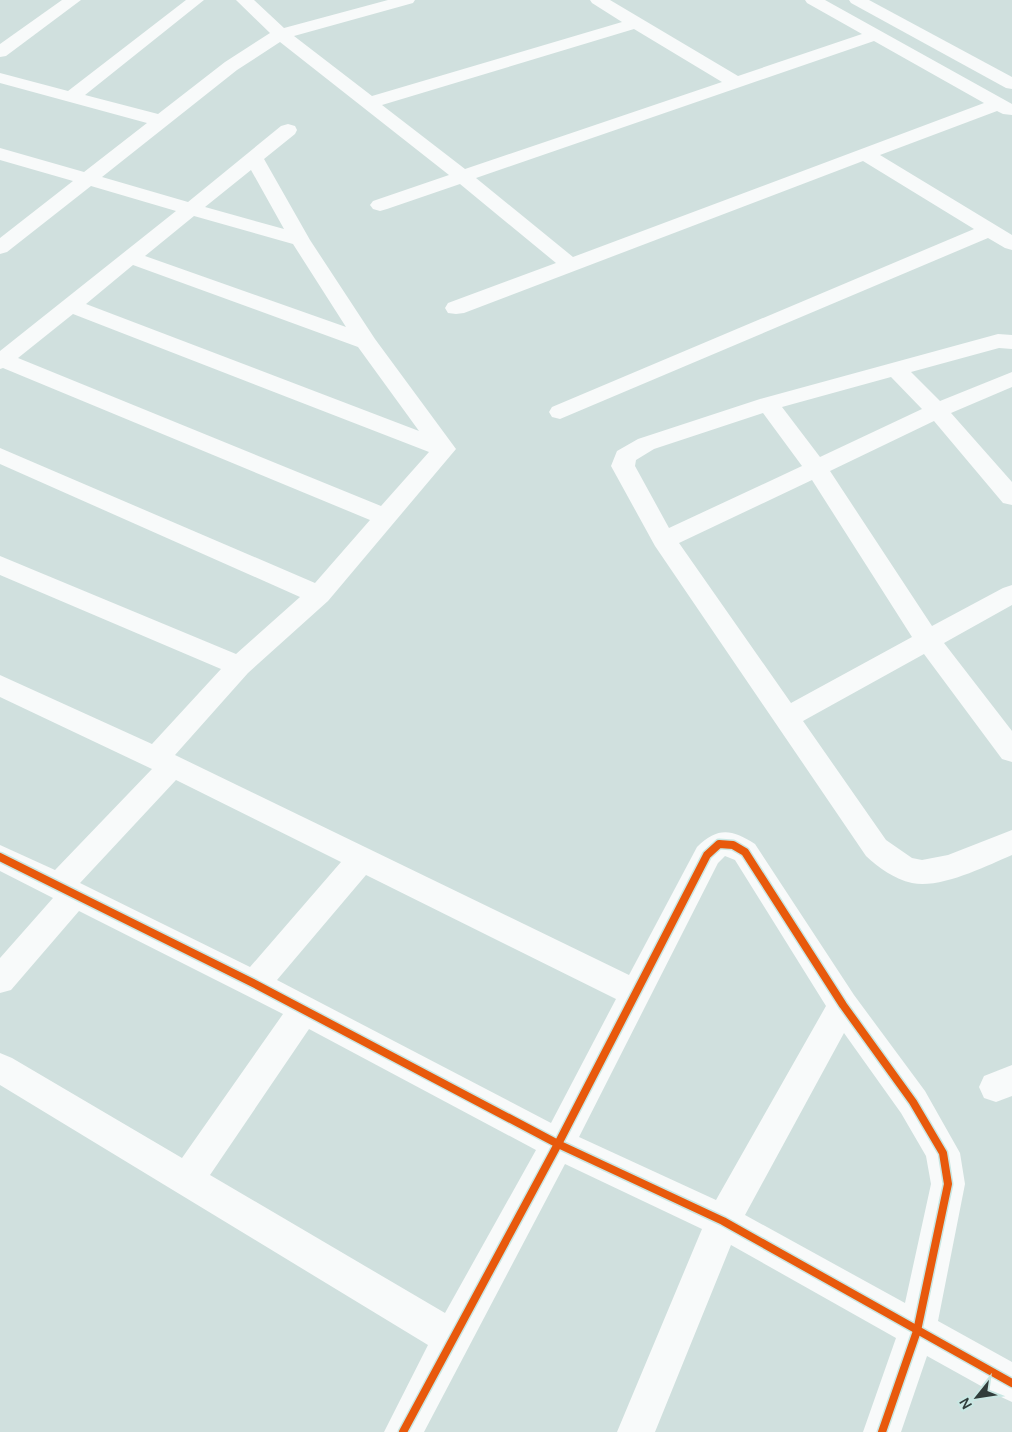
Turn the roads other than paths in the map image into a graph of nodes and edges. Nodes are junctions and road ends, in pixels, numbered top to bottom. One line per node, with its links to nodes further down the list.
1 (73, 0): 11 (street)
2 (196, 0): 15 (street)
3 (244, 0): 9 (street)
4 (407, 0): 9 (street)
5 (598, 0): 8 (street)
6 (814, 0): 10 (street)
7 (857, 0): 14 (street)
8 (635, 23): 13 (street); 16 (street)
9 (281, 34): 16 (street); 18 (street)
10 (876, 35): 13 (street); 17 (street)
11 (0, 52)
12 (0, 78): 15 (street)
13 (736, 83): 23 (street)
14 (1012, 84)
15 (71, 97): 18 (street)
16 (369, 103): 23 (street)
17 (1005, 108): 21 (street)
18 (162, 121): 24 (street)
19 (288, 130): 22 (street)
20 (0, 154): 24 (street)
21 (865, 154): 27 (street); 32 (street)
22 (254, 158): 26 (street); 28 (street)
23 (462, 177): 25 (street); 32 (street)
24 (88, 178): 26 (street); 30 (street)
25 (380, 205)
26 (191, 207): 28 (street); 31 (street)
27 (990, 230): 29 (street); 42 (street)
28 (300, 240): 35 (street)
29 (1012, 244)
30 (0, 248)
31 (130, 257): 33 (street); 35 (street)
32 (570, 265): 34 (street)
33 (70, 305): 37 (street); 43 (street)
34 (456, 308)
35 (366, 342): 43 (street)
36 (1012, 342): 38 (street)
37 (2, 361): 47 (street)
38 (897, 370): 40 (street); 41 (street)
39 (1012, 379): 41 (street)
40 (768, 404): 45 (street); 48 (street)
41 (937, 411): 45 (street); 46 (street)
42 (560, 412)
43 (444, 449): 47 (street)
44 (0, 456): 51 (street)
45 (816, 468): 48 (street); 52 (street)
46 (1012, 497)
47 (385, 517): 51 (street)
48 (664, 540): 55 (street)
49 (0, 565): 53 (street)
50 (1012, 594): 52 (street)
51 (319, 595): 53 (street)
52 (927, 640): 55 (street); 56 (street)
53 (239, 666): 57 (street)
54 (0, 685): 57 (street)
55 (786, 718): 58 (street)
56 (1012, 751)
57 (164, 762): 60 (street); 61 (street)
58 (1012, 842)
59 (0, 857): 61 (street)
60 (361, 859): 63 (street); 64 (street)
61 (67, 890): 62 (street); 63 (street)
62 (0, 980)
63 (255, 984): 66 (street)
64 (636, 994): 65 (street); 68 (street)
65 (843, 1005): 70 (street); 71 (street)
66 (304, 1010): 68 (street); 69 (street)
67 (0, 1068): 69 (street)
68 (558, 1144): 70 (street); 72 (street)
69 (187, 1180): 72 (street)
70 (723, 1220): 71 (street); 75 (street)
71 (918, 1331): 73 (street); 76 (street)
72 (452, 1338): 74 (street)
73 (1012, 1382)
74 (403, 1432)
75 (636, 1432)
76 (882, 1432)

